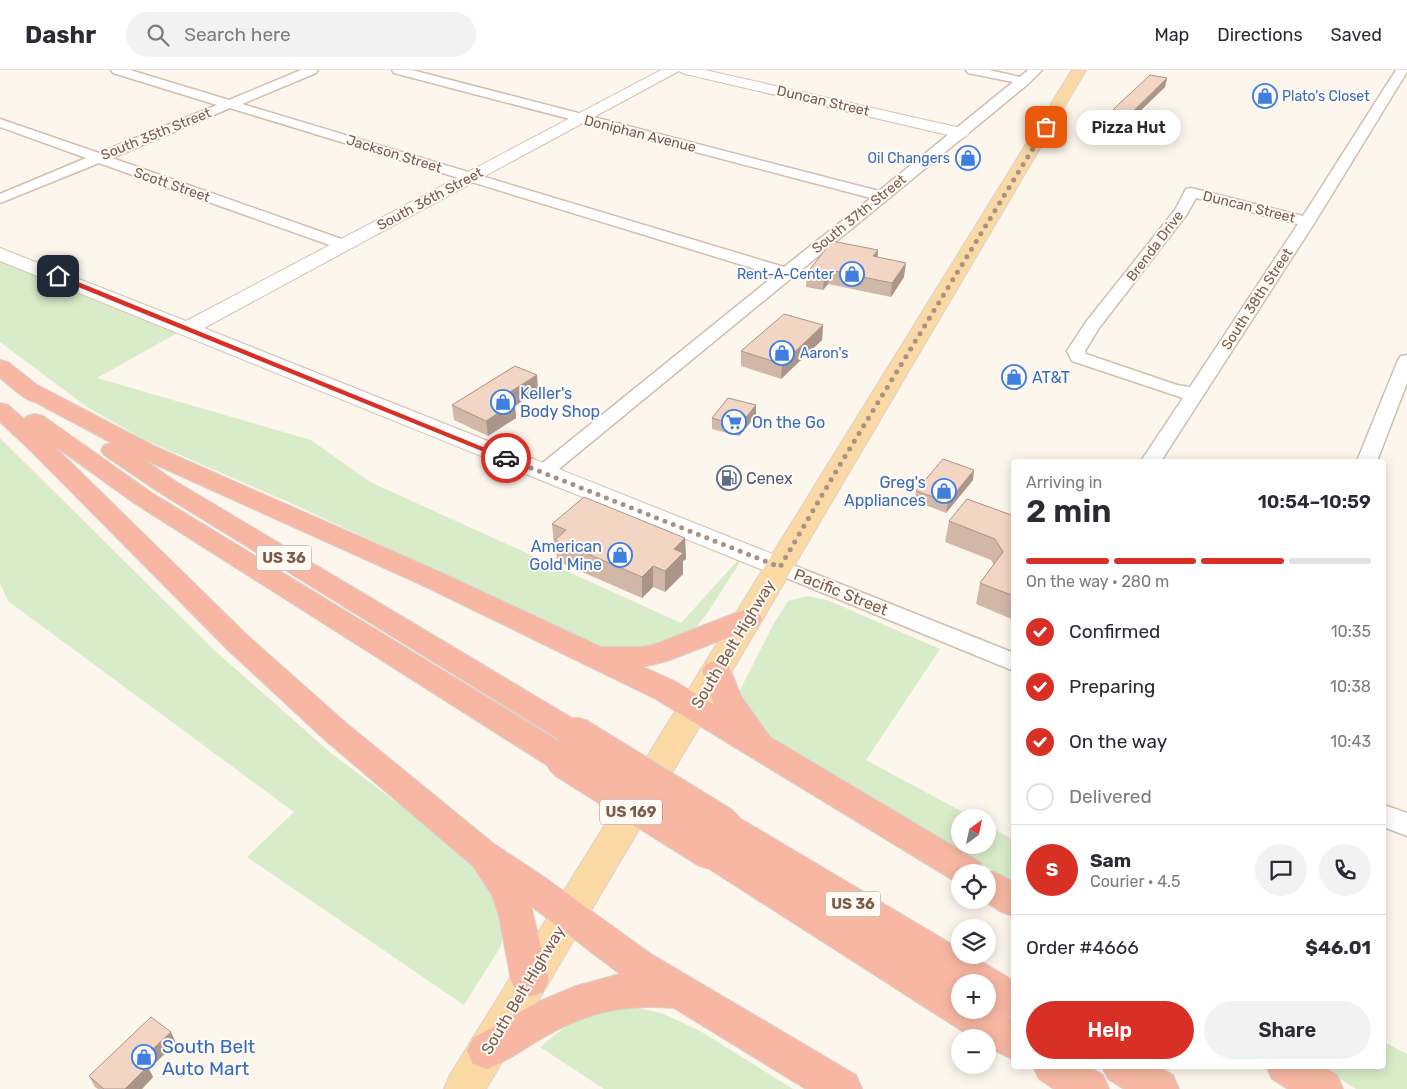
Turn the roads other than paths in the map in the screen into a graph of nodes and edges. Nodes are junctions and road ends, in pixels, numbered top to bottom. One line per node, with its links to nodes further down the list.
1 (117, 70): 11 (street, Jackson Street)
2 (312, 70): 11 (street, South 35th Street)
3 (398, 70): 12 (street, Doniphan Avenue)
4 (672, 70): 12 (street, South 36th Street)
5 (685, 70): 14 (street, Duncan Street)
6 (972, 70): 10 (street)
7 (1036, 70): 10 (street, South 37th Street)
8 (1079, 70): 33 (main road, South Belt Highway / US 169)
9 (1402, 70): 20 (street, South 38th Street)
10 (1024, 81): 14 (street, South 37th Street)
11 (229, 104): 15 (street, South 35th Street); 16 (street, Jackson Street)
12 (581, 118): 16 (street, South 36th Street); 18 (street, Doniphan Avenue)
13 (0, 123): 15 (street, Scott Street)
14 (961, 133): 18 (street, South 37th Street)
15 (97, 159): 19 (street, South 35th Street); 21 (street, Scott Street)
16 (471, 177): 21 (street, South 36th Street); 23 (street, Jackson Street)
17 (1191, 192): 20 (street, Duncan Street); 28 (street, Brenda Drive)
18 (882, 196): 23 (street, South 37th Street)
19 (0, 199)
20 (1308, 222): 28 (street, South 38th Street)
21 (344, 246): 24 (street, South 36th Street)
22 (0, 254): 24 (street, Pacific Street)
23 (785, 273): 32 (street, South 37th Street)
24 (188, 328): 32 (street, Pacific Street)
25 (1407, 360): 31 (street)
26 (0, 367): 27 (highway, US 36)
27 (12, 390): 35 (highway); 42 (highway, US 36, bridge)
28 (1194, 393): 30 (street, South 38th Street)
29 (0, 410): 43 (highway)
30 (1152, 459)
31 (1368, 459)
32 (542, 473): 33 (street, Pacific Street)
33 (780, 567): 34 (main road, South Belt Highway / US 169); 36 (street, Pacific Street)
34 (748, 619): 35 (highway); 37 (main road, South Belt Highway / US 169)
35 (595, 657): 38 (highway)
36 (1011, 662)
37 (717, 671): 38 (main road, South Belt Highway / US 169); 39 (highway)
38 (695, 708): 39 (highway); 47 (main road, South Belt Highway / US 169)
39 (762, 747): 44 (highway)
40 (1386, 817): 41 (street)
41 (1407, 825)
42 (717, 838): 48 (highway, US 36); 53 (highway, US 36)
43 (482, 854): 47 (highway); 49 (highway)
44 (955, 864)
45 (996, 889): 46 (highway)
46 (1011, 898)
47 (568, 915): 49 (main road, South Belt Highway / US 169); 51 (highway)
48 (968, 974)
49 (530, 980): 56 (main road, South Belt Highway / US 169)
50 (996, 990): 52 (highway)
51 (681, 992): 56 (highway); 61 (highway)
52 (1011, 999)
53 (951, 1001)
54 (978, 1019): 55 (highway, US 36)
55 (1011, 1040)
56 (487, 1051): 60 (main road, South Belt Highway / US 169)
57 (1058, 1069): 62 (highway)
58 (1127, 1069): 63 (highway)
59 (1291, 1069): 64 (highway)
60 (464, 1089)
61 (842, 1089)
62 (1090, 1089)
63 (1159, 1089)
64 (1323, 1089)

